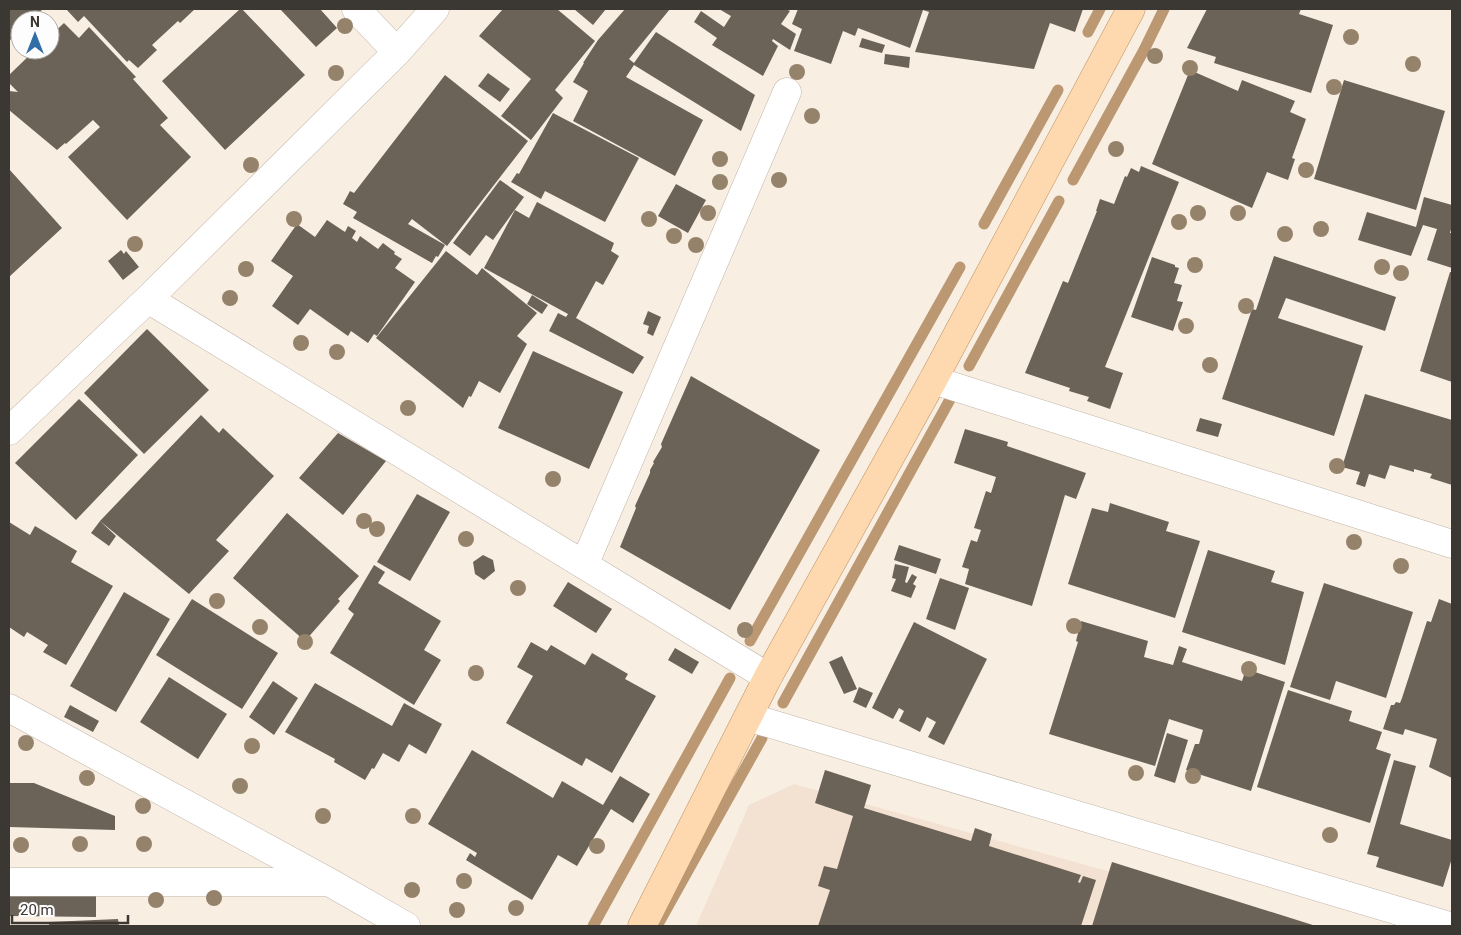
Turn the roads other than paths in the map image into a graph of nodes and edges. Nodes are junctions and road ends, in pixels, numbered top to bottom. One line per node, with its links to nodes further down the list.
1 (356, 9): 4 (street)
2 (435, 9): 4 (street)
3 (1131, 9): 7 (main road)
4 (397, 52): 6 (street)
5 (787, 92): 10 (street)
6 (148, 299): 8 (street); 10 (street)
7 (933, 380): 9 (street); 11 (main road)
8 (9, 431)
9 (1452, 544)
10 (584, 565): 11 (street)
11 (768, 677): 13 (main road)
12 (9, 708): 15 (street)
13 (748, 717): 17 (main road); 18 (street)
14 (9, 882): 15 (street)
15 (329, 882): 16 (street)
16 (406, 926)
17 (642, 926)
18 (1449, 926)

